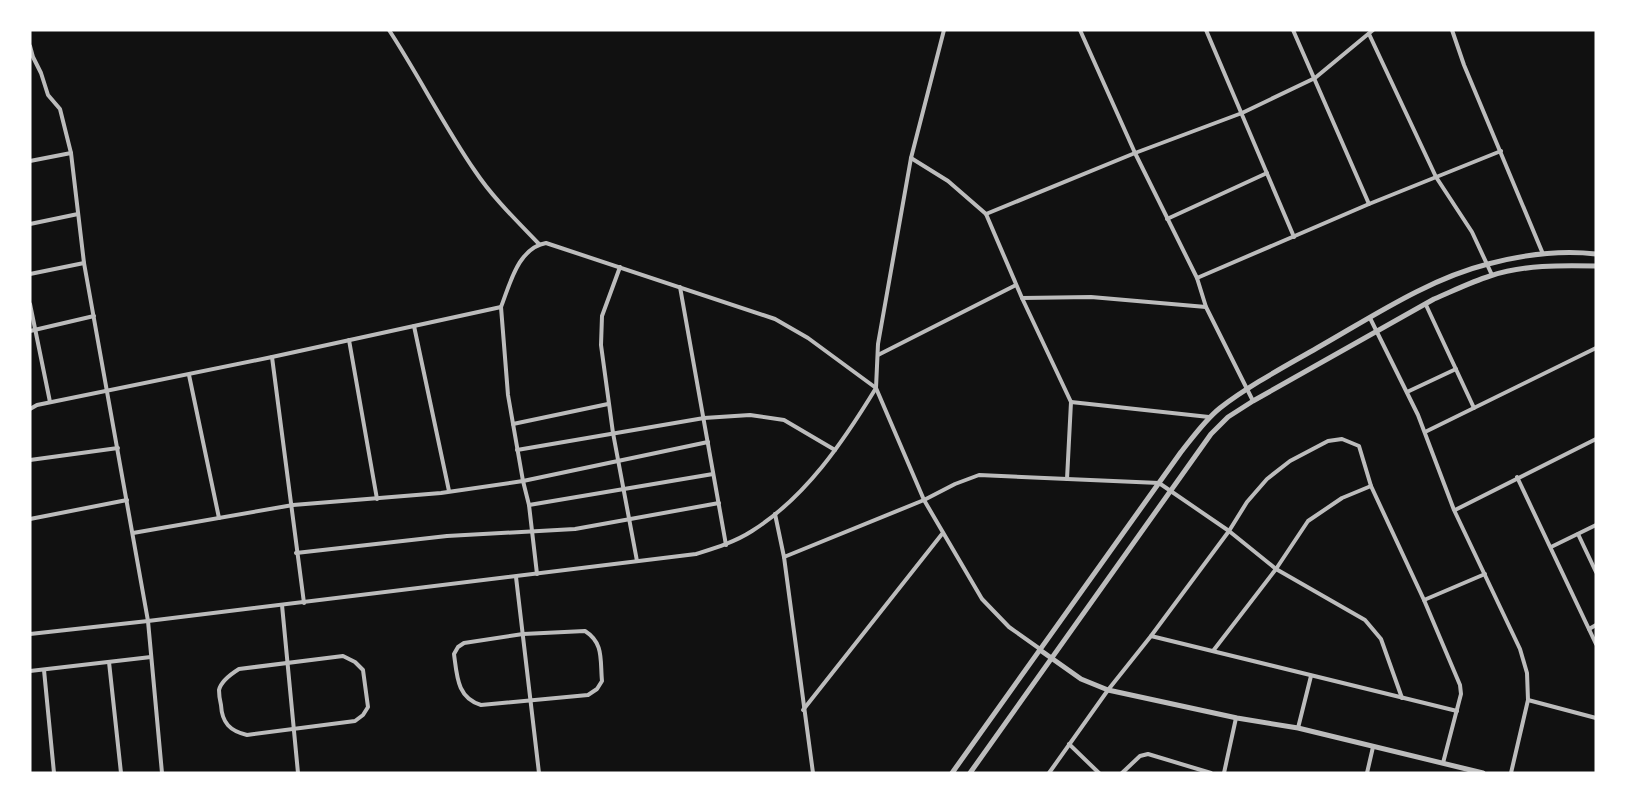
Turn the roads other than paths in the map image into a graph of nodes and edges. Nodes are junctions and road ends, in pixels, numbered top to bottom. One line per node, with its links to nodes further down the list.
1 (388, 30): 25 (street)
2 (944, 30): 15 (street)
3 (1080, 30): 14 (street)
4 (1206, 30): 11 (street)
5 (1293, 30): 10 (street)
6 (1373, 30): 8 (street)
7 (1452, 30): 12 (street)
8 (1369, 34): 10 (street); 18 (street)
9 (30, 46): 13 (street)
10 (1315, 78): 11 (street); 19 (street)
11 (1242, 113): 14 (street); 17 (street)
12 (1501, 151): 18 (street); 26 (street)
13 (71, 153): 16 (street); 20 (street)
14 (1135, 153): 21 (street); 22 (street)
15 (911, 158): 21 (street); 49 (street)
16 (30, 161)
17 (1267, 173): 22 (street); 24 (street)
18 (1436, 177): 19 (street); 29 (street)
19 (1370, 204): 24 (street)
20 (78, 214): 23 (street); 28 (street)
21 (986, 214): 35 (street)
22 (1167, 219): 34 (street)
23 (30, 224)
24 (1294, 237): 34 (street)
25 (539, 244): 31 (street); 40 (street)
26 (1543, 254): 27 (street); 29 (street)
27 (1596, 254)
28 (84, 263): 32 (street); 42 (street)
29 (1488, 264): 33 (street); 43 (street)
30 (1596, 266): 33 (street)
31 (620, 267): 36 (street); 60 (street)
32 (30, 274)
33 (1492, 275): 39 (street)
34 (1197, 278): 41 (street)
35 (1017, 285): 37 (street); 49 (street)
36 (680, 287): 53 (street); 64 (street)
37 (1022, 297): 41 (street); 59 (street)
38 (30, 304): 45 (street)
39 (1426, 304): 46 (street); 51 (street)
40 (501, 307): 44 (street); 65 (street)
41 (1206, 307): 54 (street)
42 (94, 316): 45 (street); 55 (street)
43 (1370, 318): 46 (street); 54 (street)
44 (414, 326): 47 (street); 83 (street)
45 (33, 330): 58 (street)
46 (1378, 332): 56 (street); 57 (street)
47 (349, 340): 50 (street); 84 (street)
48 (1596, 348): 61 (street)
49 (878, 355): 53 (street)
50 (272, 357): 52 (street); 88 (street)
51 (1456, 369): 56 (street); 61 (street)
52 (189, 374): 55 (street); 92 (street)
53 (876, 388): 72 (street); 86 (street)
54 (1247, 389): 57 (street); 63 (street)
55 (107, 391): 58 (street); 70 (street)
56 (1407, 392): 66 (street)
57 (1253, 401): 82 (street)
58 (50, 402): 62 (street)
59 (1071, 402): 63 (street); 77 (street)
60 (608, 404): 65 (street); 67 (street)
61 (1474, 408): 66 (street)
62 (30, 409)
63 (1209, 417): 79 (street)
64 (704, 418): 67 (street); 69 (street); 72 (street)
65 (513, 424): 71 (street)
66 (1425, 432): 90 (street)
67 (613, 433): 71 (street); 74 (street)
68 (1596, 439): 76 (street)
69 (708, 442): 74 (street); 75 (street)
70 (118, 448): 73 (street); 85 (street)
71 (517, 450): 78 (street)
72 (835, 450): 91 (street)
73 (30, 459)
74 (617, 460): 78 (street); 81 (street)
75 (713, 474): 81 (street); 87 (street)
76 (1517, 477): 90 (street); 102 (street)
77 (1066, 479): 79 (street); 86 (street)
78 (523, 481): 83 (street); 89 (street)
79 (1159, 483): 82 (street); 121 (street)
80 (1371, 486): 96 (street); 106 (street); 111 (street)
81 (624, 490): 89 (street); 94 (street)
82 (1169, 490): 96 (street); 124 (street)
83 (449, 491): 84 (street)
84 (377, 498): 88 (street)
85 (127, 500): 93 (street); 98 (street)
86 (924, 500): 99 (street); 104 (street)
87 (718, 503): 94 (street); 101 (street)
88 (292, 505): 92 (street); 103 (street)
89 (529, 505): 97 (street)
90 (1454, 510): 109 (street)
91 (775, 514): 101 (street); 104 (street)
92 (219, 518): 98 (street)
93 (30, 519)
94 (630, 519): 97 (street); 105 (street)
95 (1596, 525): 100 (street)
96 (1228, 531): 106 (street); 119 (street)
97 (533, 532): 103 (street); 108 (street)
98 (133, 533): 114 (street)
99 (942, 534): 121 (street); 134 (street)
100 (1578, 534): 102 (street); 107 (street)
101 (726, 545): 105 (street)
102 (1551, 547): 116 (street)
103 (296, 553): 112 (street)
104 (784, 557): 134 (street)
105 (637, 561): 108 (street)
106 (1276, 569): 122 (street); 131 (street)
107 (1596, 572)
108 (537, 574): 110 (street)
109 (1485, 574): 111 (street); 133 (street)
110 (516, 577): 112 (street); 118 (street)
111 (1424, 600): 135 (street)
112 (304, 603): 113 (street)
113 (282, 605): 114 (street); 126 (street)
114 (148, 621): 117 (street); 123 (street)
115 (1596, 625): 116 (street)
116 (1589, 629): 120 (street)
117 (30, 634)
118 (523, 634): 132 (street); 132 (street); 132 (street)
119 (1151, 636): 122 (street); 130 (street)
120 (1596, 644)
121 (1041, 650): 124 (street); 149 (street)
122 (1213, 651): 129 (street)
123 (152, 657): 125 (street); 145 (street)
124 (1051, 657): 130 (street); 150 (street)
125 (109, 662): 128 (street); 144 (street)
126 (288, 663): 139 (street); 139 (street); 139 (street)
127 (30, 670): 128 (street)
128 (44, 670): 143 (street)
129 (1311, 676): 131 (street); 138 (street)
130 (1108, 690): 136 (street); 140 (street)
131 (1402, 698): 135 (street)
132 (530, 700): 147 (street)
133 (1528, 700): 137 (street); 158 (street)
134 (803, 710): 148 (street)
135 (1457, 711): 142 (street)
136 (1236, 718): 138 (street); 155 (street)
137 (1596, 718)
138 (1298, 728): 141 (street)
139 (294, 729): 146 (street)
140 (1069, 744): 151 (street); 152 (street)
141 (1373, 747): 142 (street); 156 (street)
142 (1443, 763): 157 (street)
143 (54, 773)
144 (121, 773)
145 (162, 773)
146 (298, 773)
147 (539, 773)
148 (813, 773)
149 (952, 773)
150 (970, 773)
151 (1049, 773)
152 (1099, 773)
153 (1122, 773): 154 (street)
154 (1211, 773)
155 (1224, 773)
156 (1367, 773)
157 (1483, 773)
158 (1511, 773)

